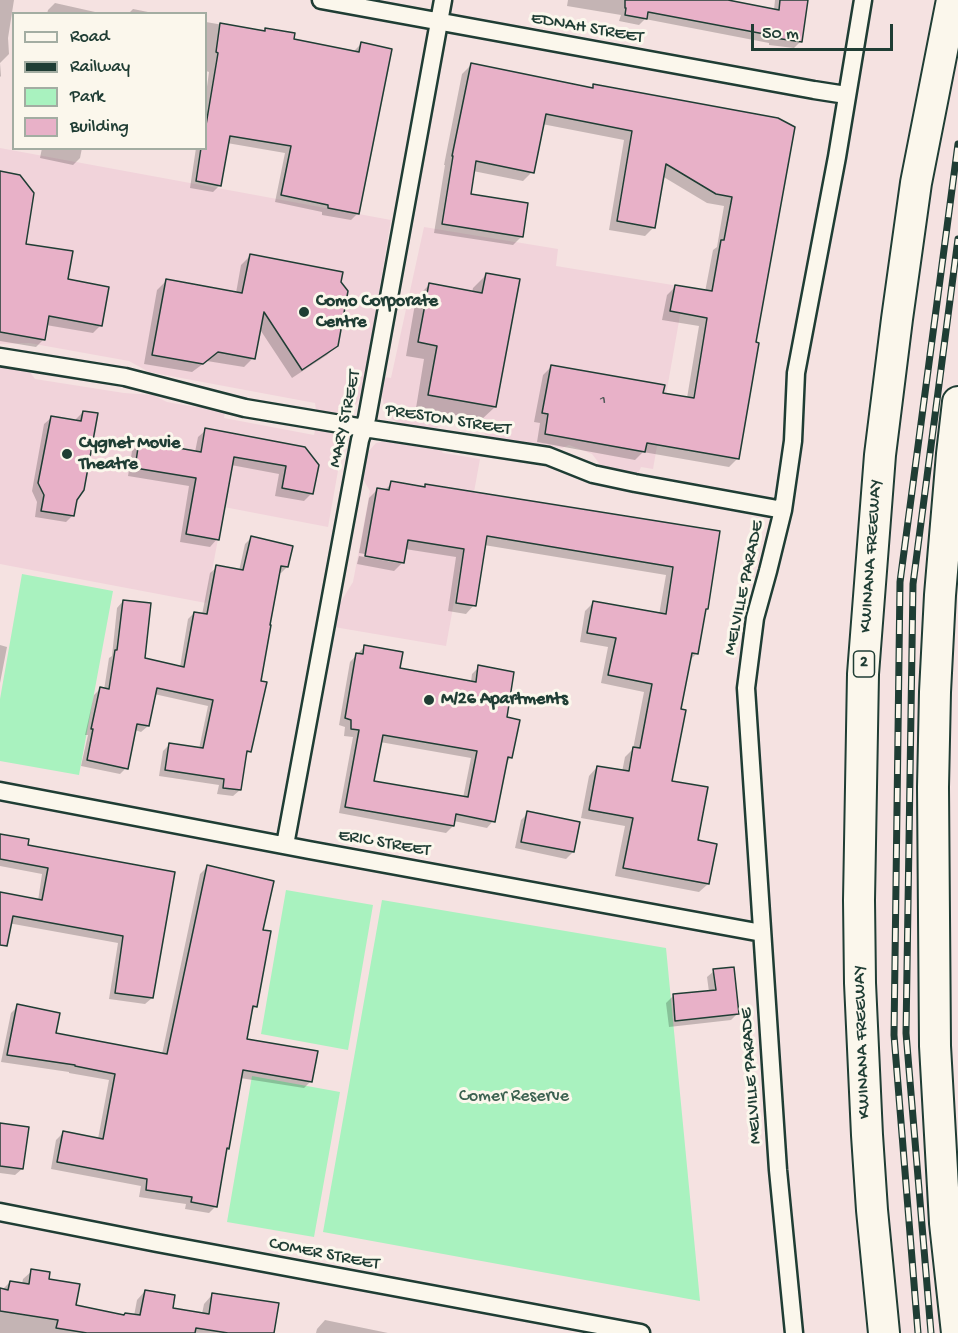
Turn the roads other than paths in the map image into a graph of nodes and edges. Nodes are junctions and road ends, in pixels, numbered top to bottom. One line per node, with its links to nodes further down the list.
1 (321, 0): 5 (street, EDNAH STREET)
2 (443, 0): 5 (street, MARY STREET)
3 (863, 0): 6 (street, MELVILLE PARADE)
4 (952, 0): 17 (highway, KWINANA FREEWAY / 2)
5 (439, 22): 6 (street, EDNAH STREET); 9 (street, MARY STREET)
6 (846, 95): 10 (street, MELVILLE PARADE)
7 (0, 357): 9 (street, PRESTON STREET)
8 (958, 402): 18 (highway)
9 (364, 428): 10 (street, PRESTON STREET); 12 (street, MARY STREET)
10 (783, 510): 13 (street, MELVILLE PARADE)
11 (0, 791): 12 (street, ERIC STREET)
12 (285, 845): 13 (street, ERIC STREET)
13 (762, 933): 16 (street, MELVILLE PARADE)
14 (0, 1212): 15 (street, COMER STREET)
15 (641, 1333)
16 (794, 1333)
17 (884, 1333)
18 (957, 1333)

